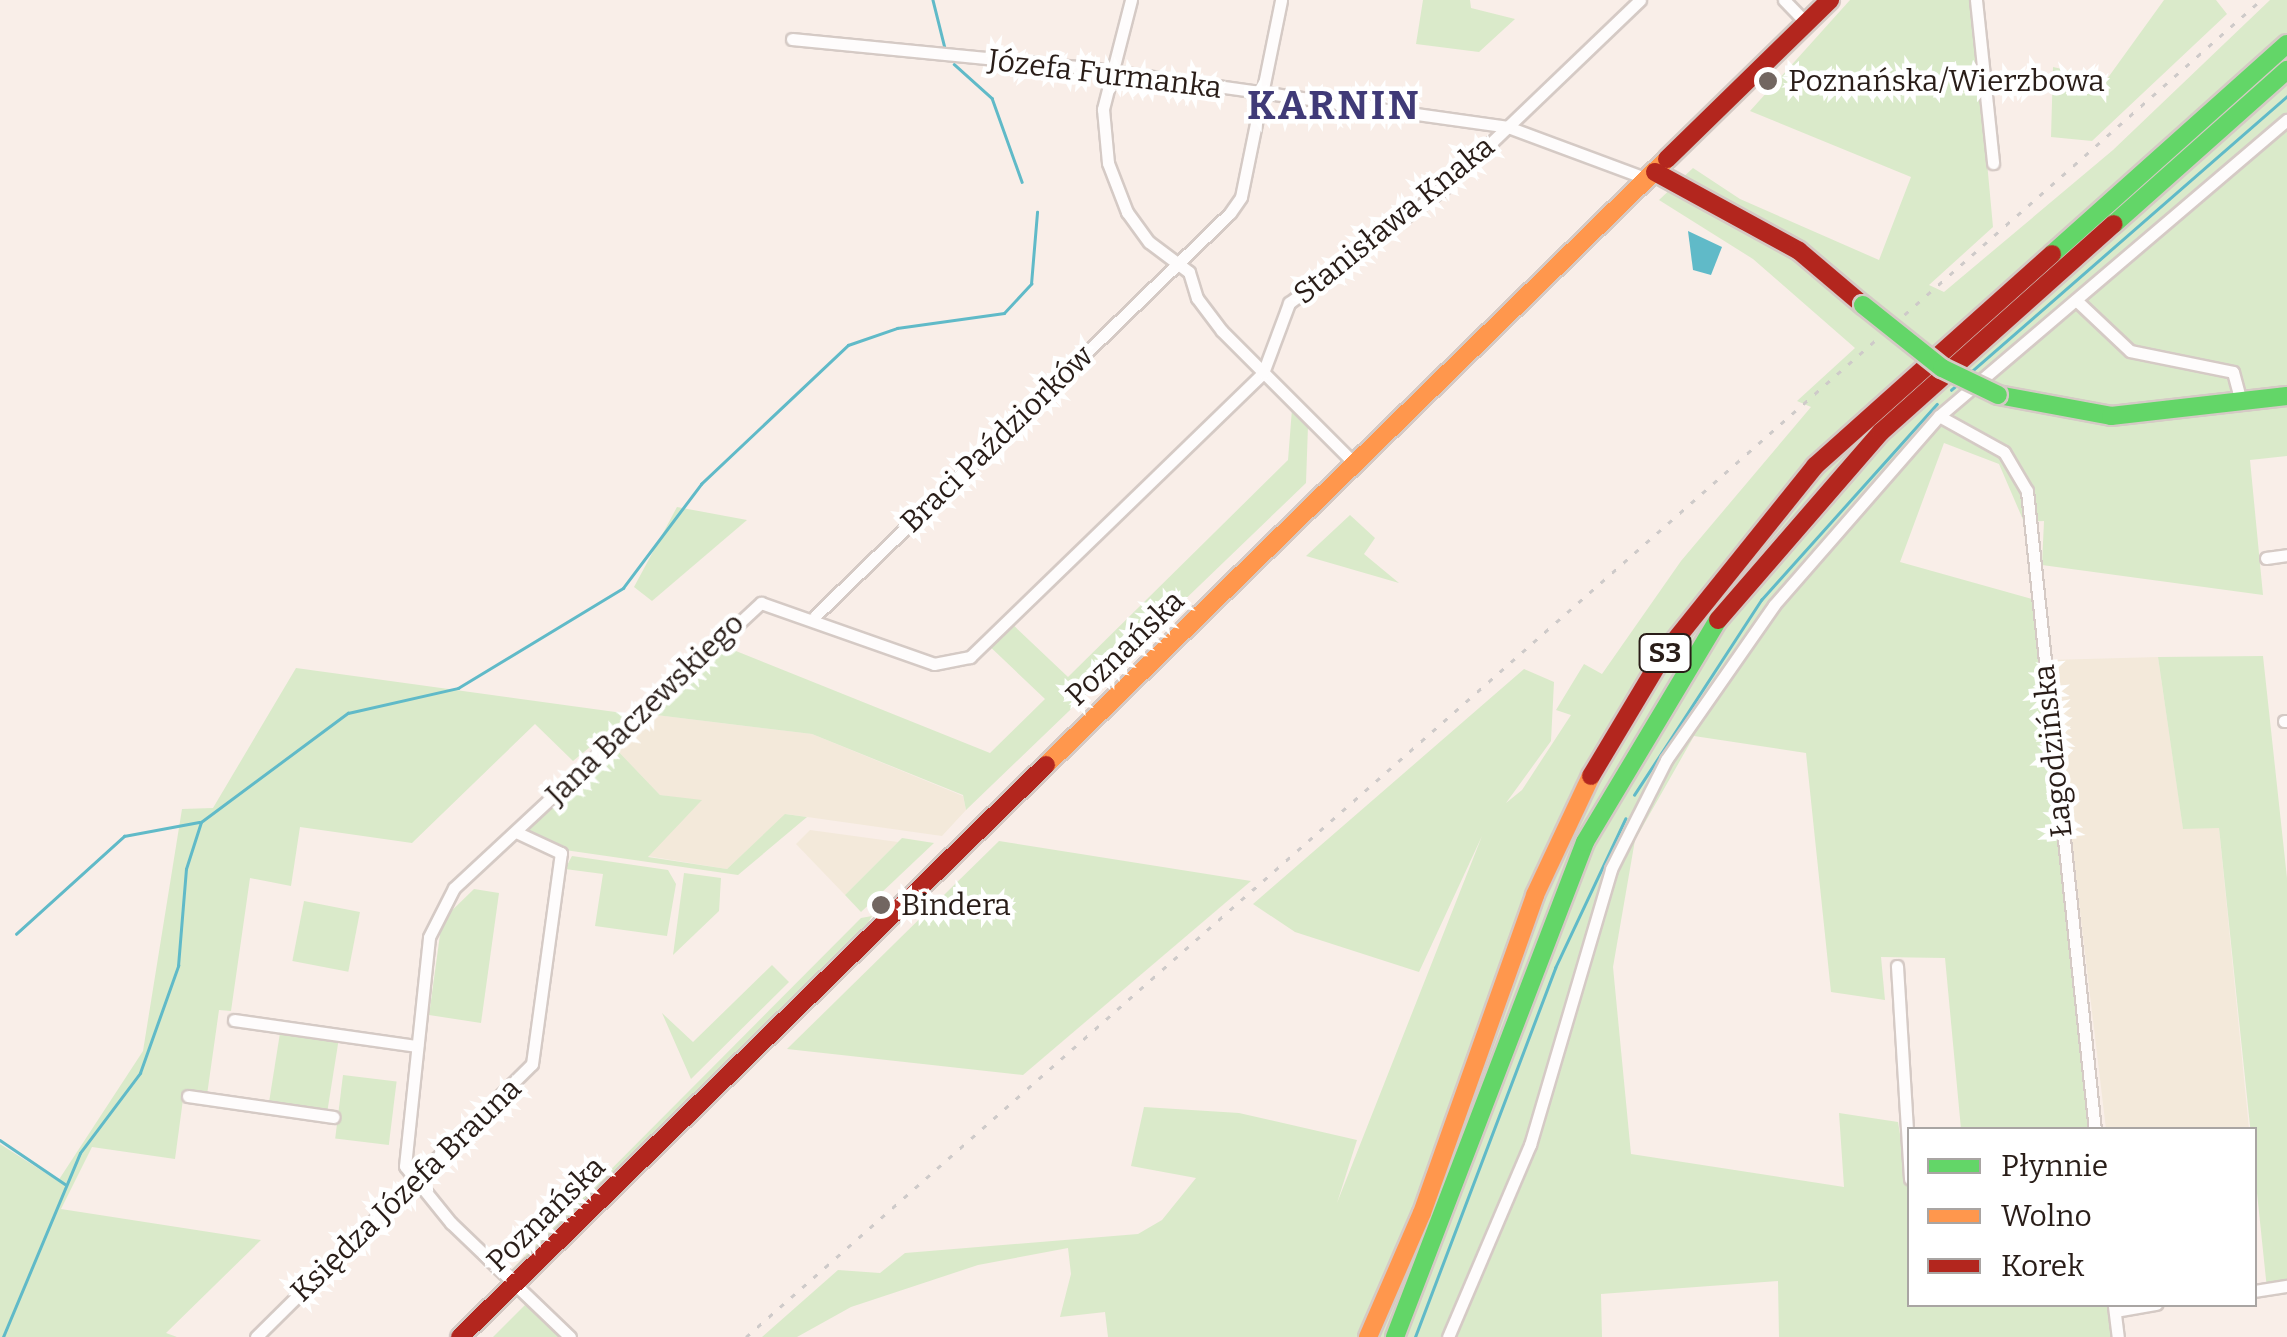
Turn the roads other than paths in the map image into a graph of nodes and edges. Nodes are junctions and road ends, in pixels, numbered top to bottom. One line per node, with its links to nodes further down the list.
1 (1130, 0): 11 (street)
2 (1281, 0): 12 (street)
3 (1640, 0): 14 (street, Stanisława Knaka)
4 (1784, 0): 7 (street)
5 (1830, 0): 7 (main road, Poznańska)
6 (1976, 0): 15 (street)
7 (1806, 24): 16 (main road, Poznańska)
8 (792, 39): 11 (street, Józefa Furmanka)
9 (2287, 44): 43 (main road, S3)
10 (2287, 70): 44 (main road, S3)
11 (1113, 73): 12 (street, Józefa Furmanka); 17 (street)
12 (1260, 93): 14 (street, Józefa Furmanka); 17 (street, Braci Paździorków)
13 (2287, 120): 18 (street)
14 (1508, 127): 16 (street, Józefa Furmanka); 19 (street, Stanisława Knaka)
15 (1993, 163)
16 (1652, 176): 21 (main road, bridge); 23 (main road, Poznańska)
17 (1180, 263): 19 (street); 26 (street, Braci Paździorków)
18 (2076, 300): 21 (street); 22 (street)
19 (1262, 373): 23 (street); 26 (street, Jana Baczewskiego)
20 (2287, 396): 21 (main road)
21 (2241, 402)
22 (1940, 416): 33 (street, Łagodzińska); 45 (street)
23 (1354, 464): 36 (main road, Poznańska)
24 (2287, 555): 25 (street)
25 (2266, 558)
26 (815, 616): 27 (street, Jana Baczewskiego)
27 (516, 832): 30 (street, Jana Baczewskiego); 35 (street, Księdza Józefa Brauna)
28 (1897, 966): 34 (street)
29 (234, 1020): 30 (street)
30 (417, 1046): 35 (street, Jana Baczewskiego)
31 (188, 1096): 32 (street)
32 (333, 1116)
33 (2095, 1127)
34 (1907, 1146)
35 (419, 1181): 36 (street, Jana Baczewskiego); 40 (street, Księdza Józefa Brauna)
36 (515, 1282): 41 (main road, Poznańska); 42 (street, Jana Baczewskiego)
37 (2287, 1286): 38 (street)
38 (2257, 1290)
39 (2114, 1308): 46 (street)
40 (256, 1337)
41 (460, 1337)
42 (570, 1337)
43 (1368, 1337)
44 (1395, 1337)
45 (1448, 1337)
46 (2118, 1337)

